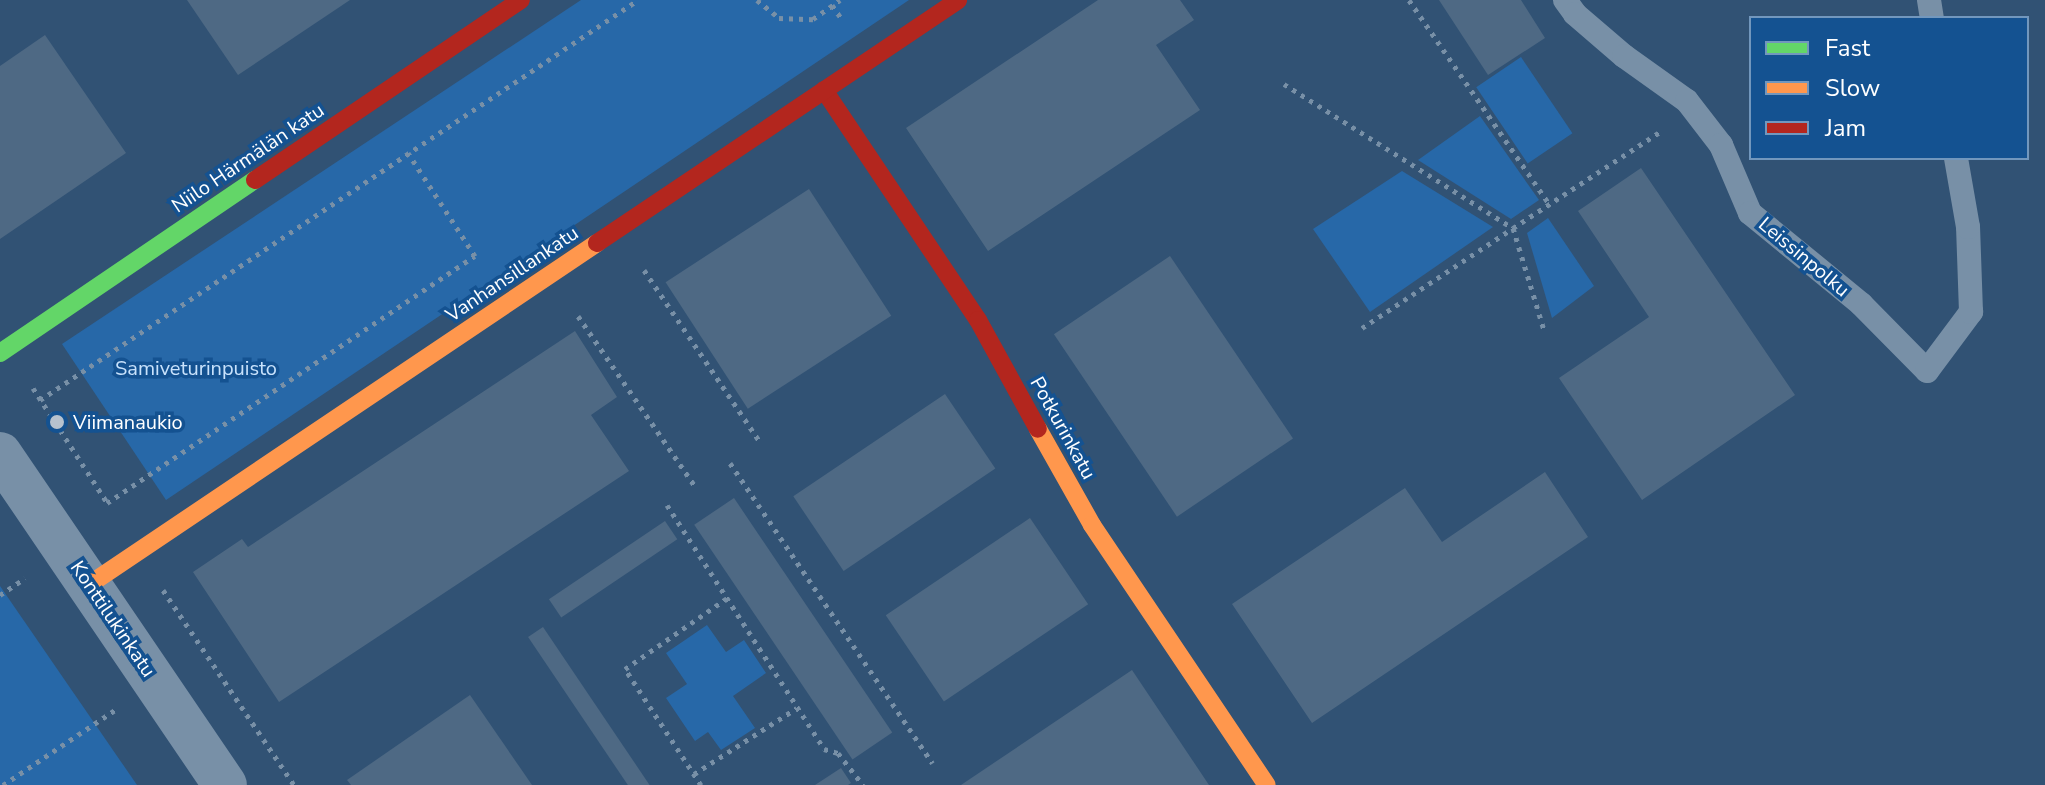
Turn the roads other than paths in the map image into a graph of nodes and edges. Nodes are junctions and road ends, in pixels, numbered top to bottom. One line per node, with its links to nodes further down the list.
1 (521, 0): 6 (street, Niilo Härmälän katu)
2 (958, 0): 4 (street, Vanhansillankatu)
3 (1565, 0): 5 (lane, Leissinpolku)
4 (824, 90): 8 (street, Vanhansillankatu); 10 (street, Potkurinkatu)
5 (1956, 160)
6 (4, 350)
7 (0, 454): 8 (street, Konttilukinkatu)
8 (90, 584): 9 (street, Konttilukinkatu)
9 (225, 785)
10 (1267, 785)

